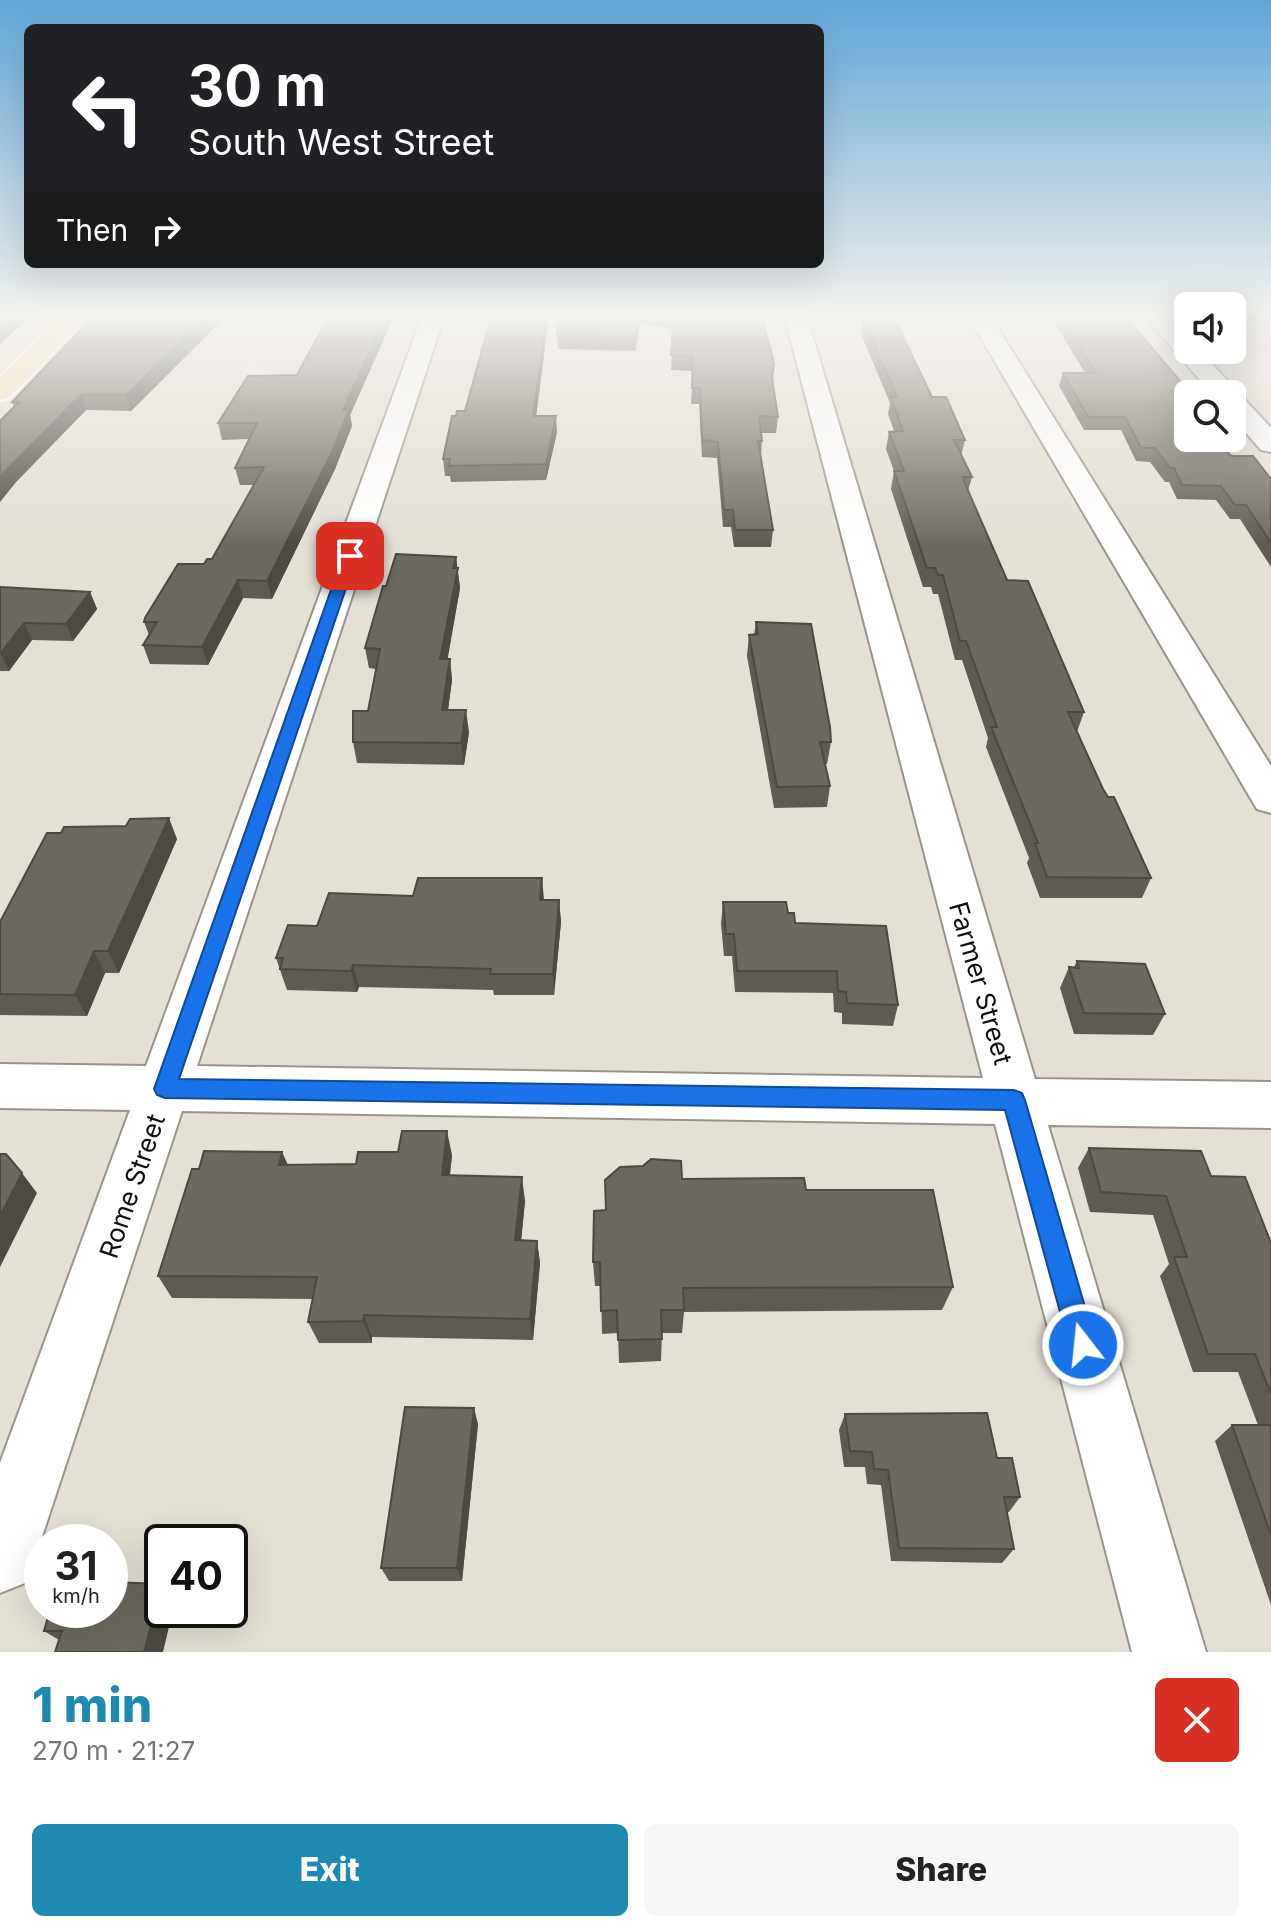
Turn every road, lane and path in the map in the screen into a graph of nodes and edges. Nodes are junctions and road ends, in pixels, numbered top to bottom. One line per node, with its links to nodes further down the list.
1 (407, 391): 8 (street, Rome Street)
2 (816, 391): 9 (street, Farmer Street)
3 (1025, 391): 6 (street)
4 (1246, 416): 5 (street)
5 (1271, 444)
6 (1271, 799)
7 (0, 1086): 8 (street)
8 (165, 1089): 9 (street); 11 (street, Rome Street)
9 (1014, 1100): 10 (street); 12 (street, Farmer Street)
10 (1271, 1105)
11 (0, 1558)
12 (1169, 1652)

